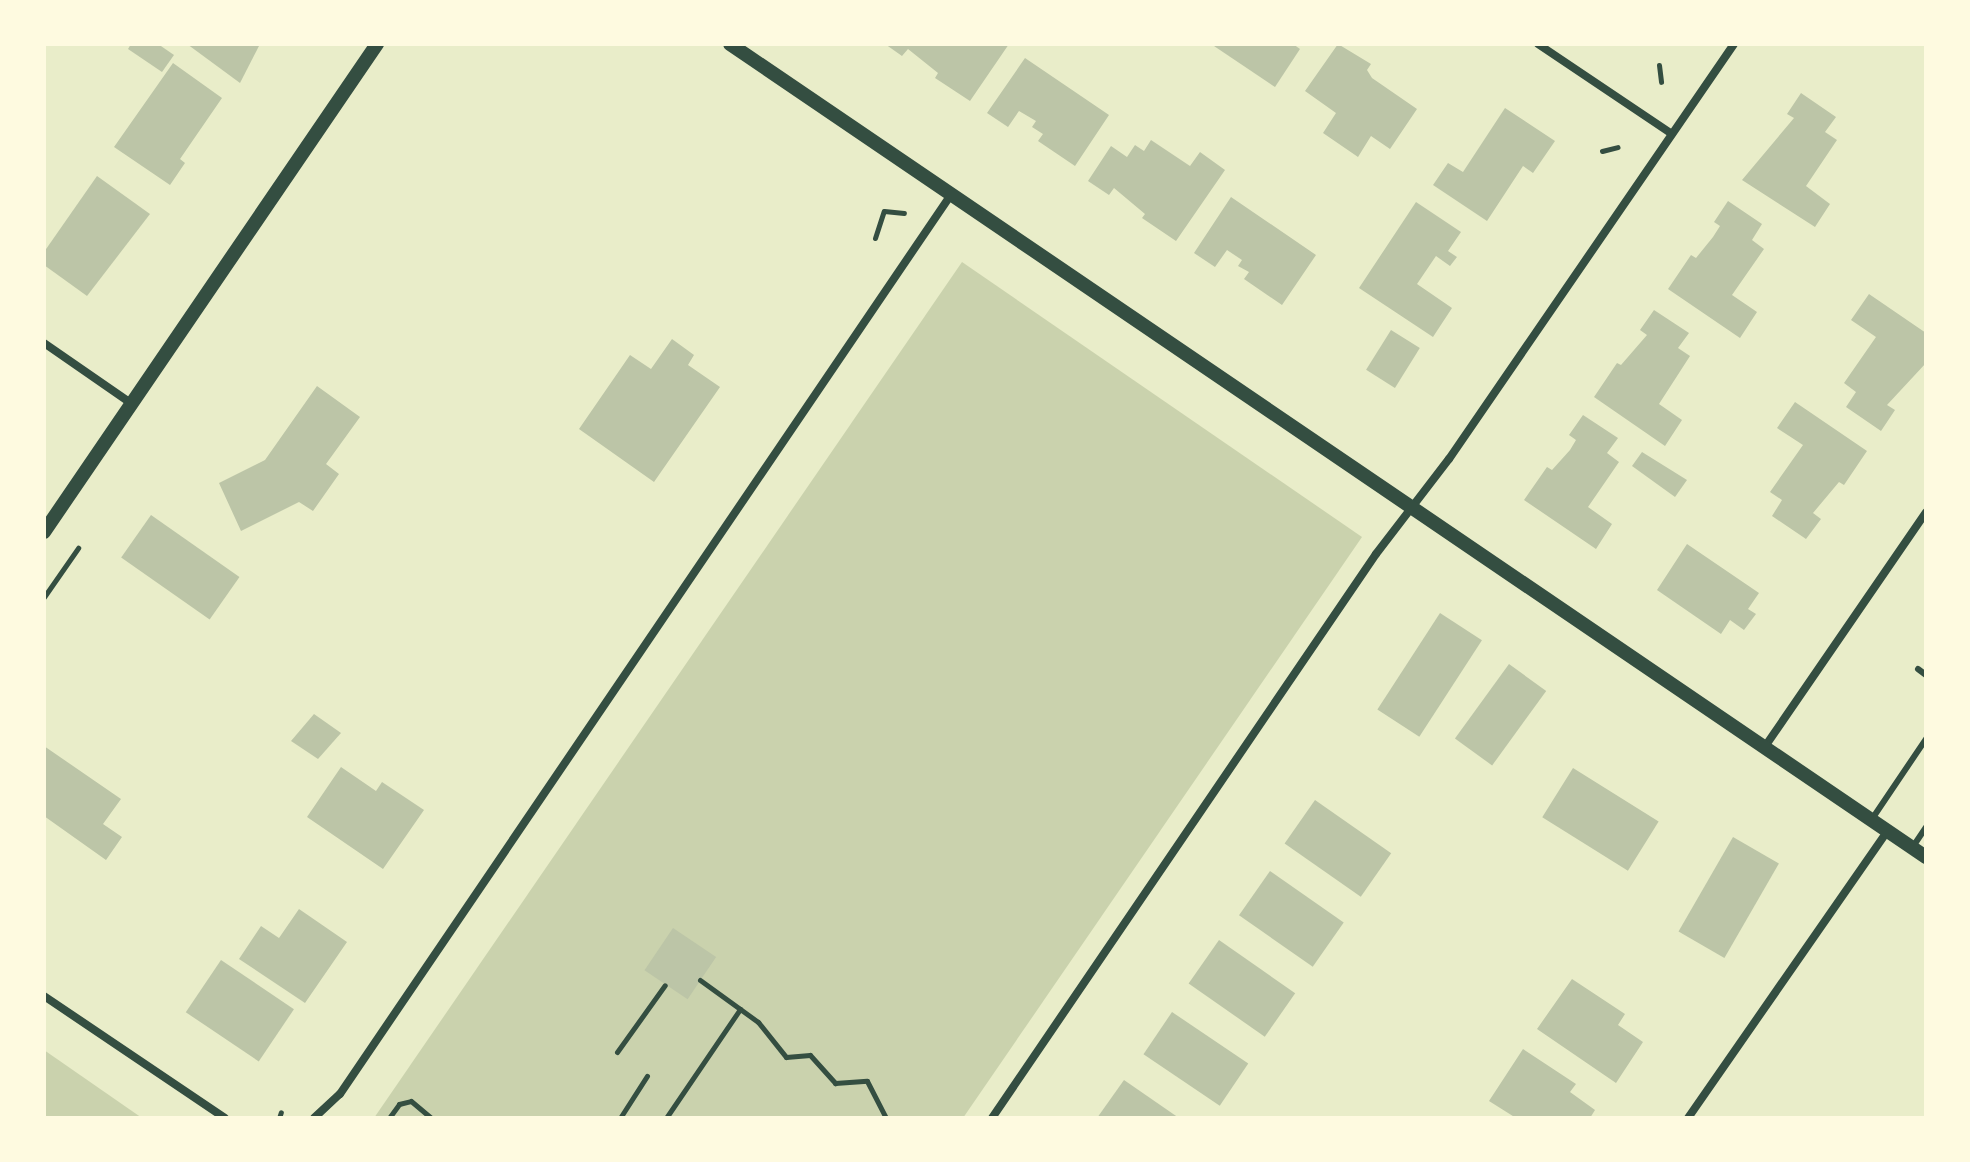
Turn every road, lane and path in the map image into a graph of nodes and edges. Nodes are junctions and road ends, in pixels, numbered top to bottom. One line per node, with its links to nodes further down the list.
1 (377, 44): 14 (street)
2 (730, 44): 10 (street)
3 (1538, 44): 7 (street)
4 (1734, 44): 7 (street)
5 (1659, 65): 6 (path)
6 (1661, 82)
7 (1672, 134): 15 (street)
8 (1618, 147): 9 (path)
9 (1602, 151)
10 (952, 193): 15 (street); 36 (street)
11 (904, 213): 12 (path)
12 (875, 238)
13 (44, 343): 14 (street)
14 (132, 404): 17 (street)
15 (1413, 506): 23 (street); 42 (street)
16 (1926, 512): 23 (street)
17 (44, 532)
18 (78, 548): 19 (path)
19 (44, 597)
20 (1918, 669): 21 (lane)
21 (1926, 675)
22 (1926, 739): 24 (lane)
23 (1764, 748): 24 (street)
24 (1871, 820): 26 (street)
25 (1926, 827): 27 (lane)
26 (1887, 832): 27 (street); 43 (street)
27 (1912, 848): 28 (street)
28 (1926, 857)
29 (700, 980): 32 (path)
30 (665, 985): 33 (path)
31 (44, 996): 35 (street)
32 (740, 1009): 40 (path); 41 (path)
33 (617, 1052)
34 (647, 1076): 39 (path)
35 (225, 1118)
36 (314, 1118)
37 (389, 1118): 38 (path)
38 (431, 1118)
39 (620, 1118)
40 (666, 1118)
41 (886, 1118)
42 (992, 1118)
43 (1688, 1118)

